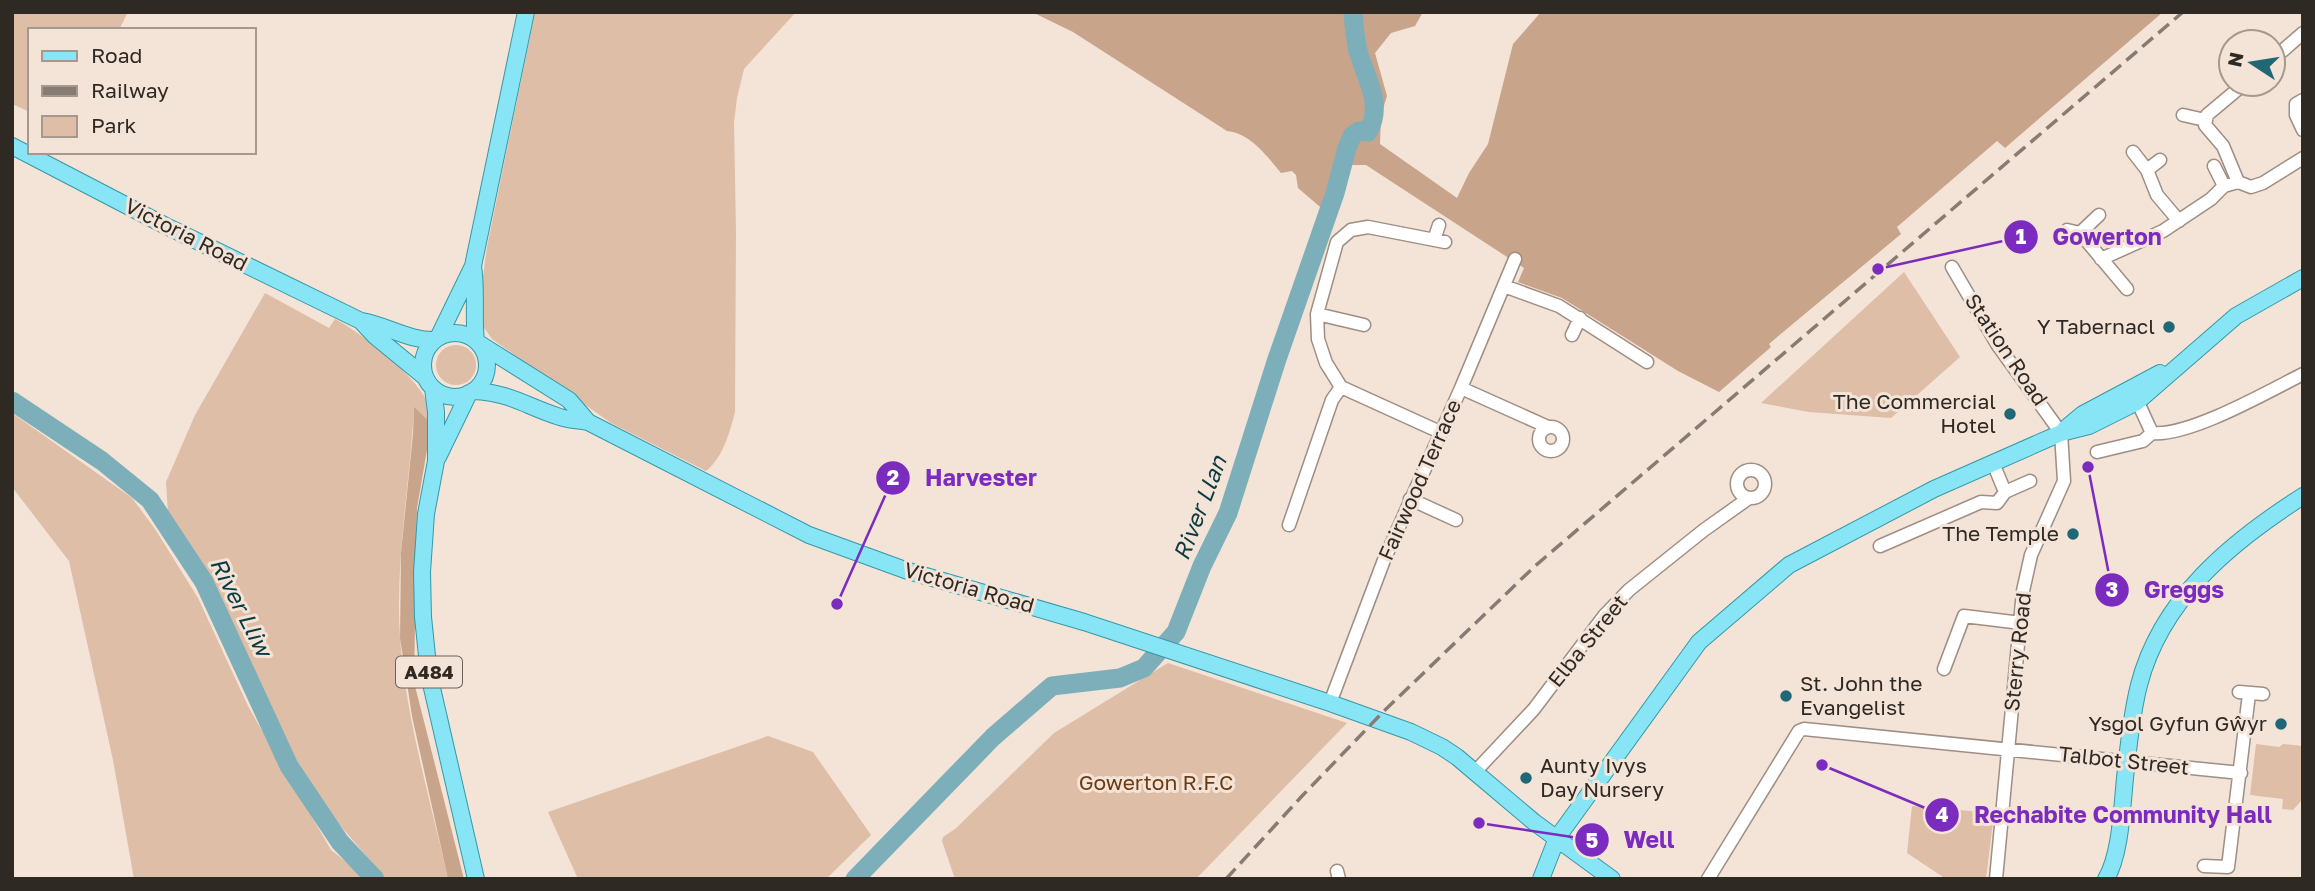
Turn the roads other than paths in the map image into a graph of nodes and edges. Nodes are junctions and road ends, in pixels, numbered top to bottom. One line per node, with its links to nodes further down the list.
1 (526, 12): 22 (main road)
2 (2303, 33): 3 (street)
3 (2287, 47)
4 (2227, 98): 7 (street)
5 (2303, 100): 8 (street)
6 (2183, 115): 7 (street)
7 (2205, 120): 15 (street)
8 (2303, 130)
9 (12, 146): 29 (main road, Victoria Road)
10 (2133, 152): 14 (street)
11 (2303, 158): 15 (street)
12 (2160, 160): 14 (street)
13 (2214, 166): 16 (street)
14 (2147, 170): 18 (street)
15 (2238, 182): 16 (street)
16 (2224, 186): 18 (street)
17 (2099, 215): 21 (street)
18 (2179, 221): 21 (street)
19 (1439, 225): 27 (street)
20 (1515, 259): 25 (street, Fairwood Terrace)
21 (2101, 259): 26 (street)
22 (473, 266): 32 (main road); 33 (main road)
23 (1952, 267): 44 (street, Station Road)
24 (2303, 278): 40 (main road)
25 (1504, 286): 28 (street); 38 (street, Fairwood Terrace)
26 (2127, 289)
27 (1317, 314): 30 (street); 37 (street)
28 (1580, 318): 31 (street); 34 (street)
29 (361, 321): 32 (main road, Victoria Road); 36 (main road, Victoria Road)
30 (1364, 325)
31 (1572, 335)
32 (437, 339): 33 (main road); 36 (main road)
33 (477, 342): 39 (main road); 41 (main road, Victoria Road)
34 (1647, 362)
35 (2303, 374): 45 (street)
36 (429, 383): 39 (main road); 47 (main road, A484)
37 (1341, 387): 43 (street); 56 (street)
38 (1461, 388): 42 (street); 43 (street, Fairwood Terrace)
39 (471, 392): 41 (main road, Victoria Road); 47 (main road, A484)
40 (2135, 396): 44 (main road); 45 (street)
41 (588, 422): 62 (main road, Victoria Road)
42 (1548, 427)
43 (1440, 432): 53 (street, Fairwood Terrace)
44 (2061, 433): 48 (main road); 59 (street, Sterry Road)
45 (2152, 433): 46 (street)
46 (2105, 446)
47 (436, 461): 69 (main road, A484)
48 (1993, 463): 50 (street); 67 (main road)
49 (2031, 481): 50 (street)
50 (2005, 492): 55 (street)
51 (2303, 496): 64 (main road)
52 (1749, 498): 65 (street, Elba Street)
53 (1410, 499): 54 (street); 62 (street, Fairwood Terrace)
54 (1456, 520)
55 (1937, 521): 57 (street); 58 (street)
56 (1289, 525)
57 (1943, 533)
58 (1880, 546)
59 (2021, 623): 60 (street); 63 (street, Sterry Road)
60 (1944, 669)
61 (2263, 694): 66 (street)
62 (1331, 703): 65 (main road, Victoria Road)
63 (2007, 749): 64 (street, Talbot Street); 72 (street, Talbot Street); 73 (street, Sterry Road)
64 (2127, 760): 66 (street, Talbot Street); 74 (main road)
65 (1474, 773): 67 (main road, Victoria Road)
66 (2241, 773): 68 (street)
67 (1557, 838): 70 (main road); 71 (main road, Victoria Road)
68 (2204, 866)
69 (476, 879)
70 (1541, 879)
71 (1612, 879)
72 (1708, 879)
73 (1996, 879)
74 (2106, 879)

